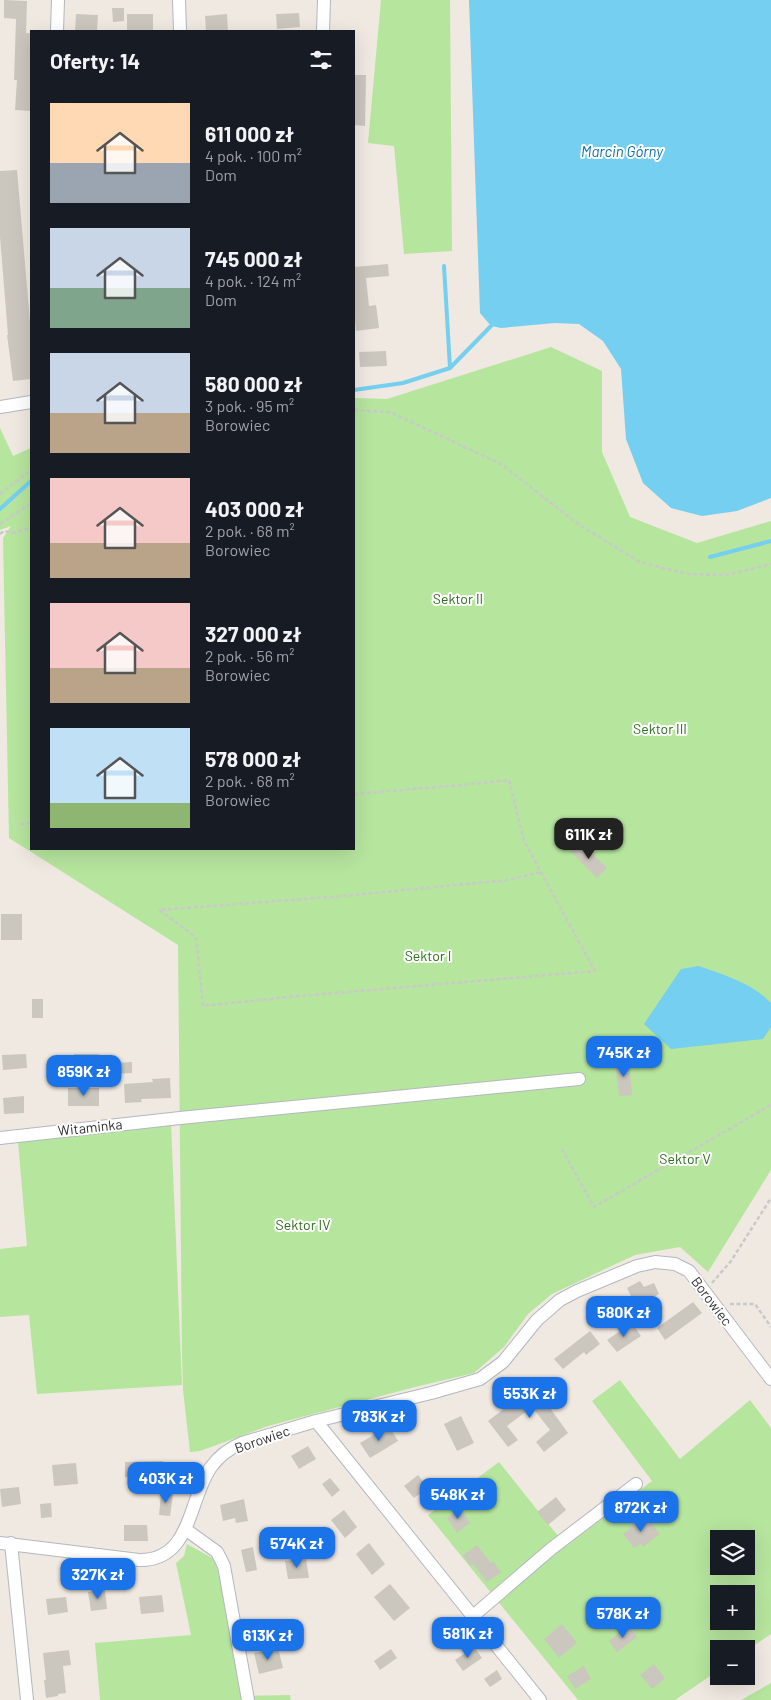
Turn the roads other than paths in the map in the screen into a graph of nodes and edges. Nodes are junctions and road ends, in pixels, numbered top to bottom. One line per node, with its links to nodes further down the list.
1 (58, 0): 4 (street)
2 (179, 0): 5 (street)
3 (324, 0): 6 (street)
4 (57, 30)
5 (180, 30)
6 (323, 30)
7 (30, 402): 8 (street)
8 (0, 407)
9 (579, 1079): 10 (street, Witaminka)
10 (0, 1138)
11 (771, 1380): 12 (street, Borowiec)
12 (316, 1422): 14 (street, Borowiec); 16 (street)
13 (636, 1484): 16 (street)
14 (185, 1529): 15 (street, Borowiec); 18 (street)
15 (5, 1543): 17 (street)
16 (473, 1616): 19 (street)
17 (27, 1700)
18 (248, 1700)
19 (540, 1700)

